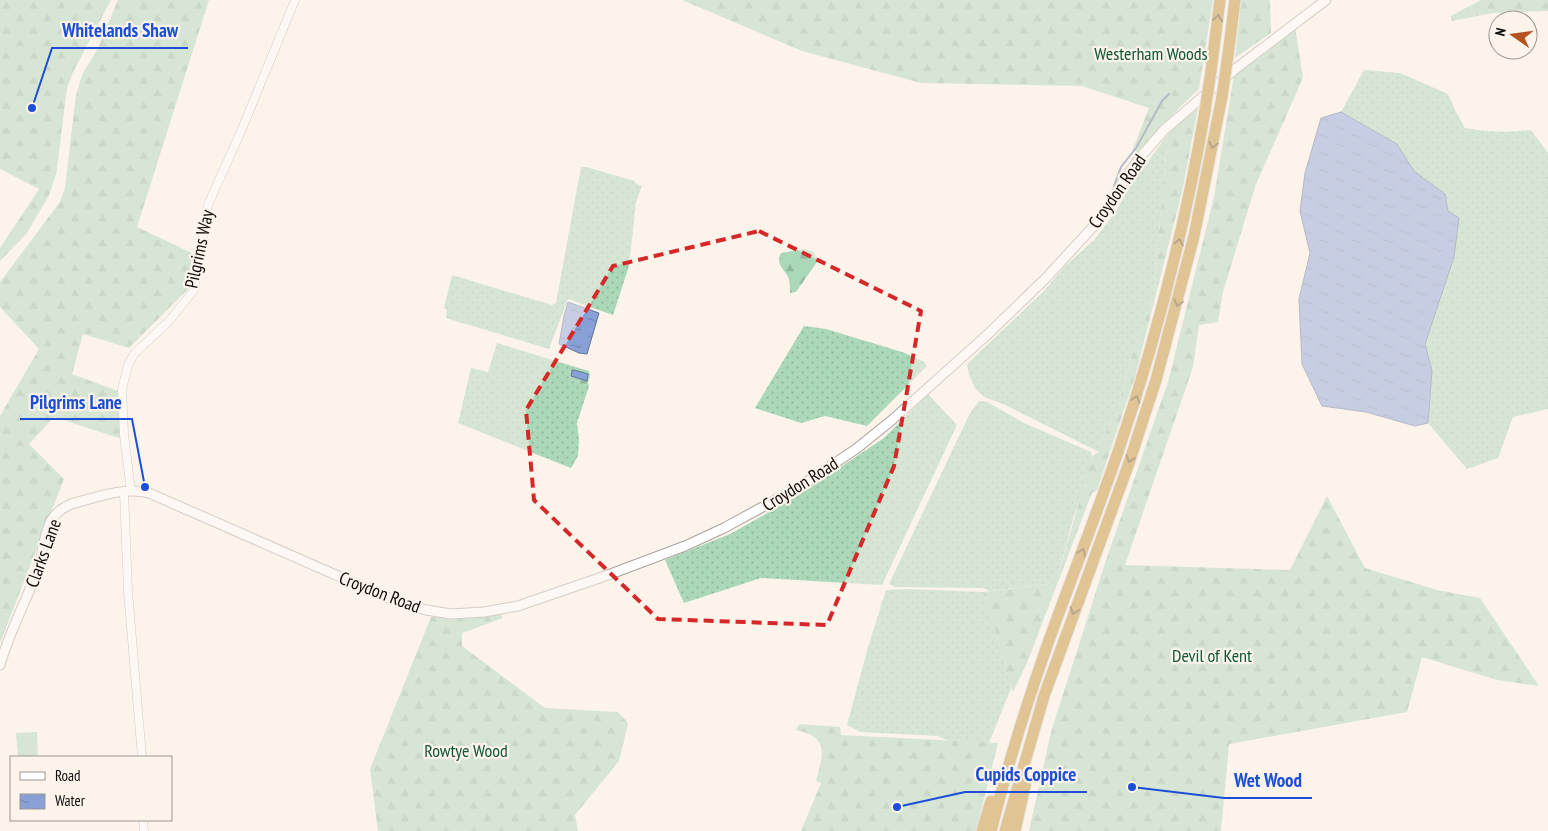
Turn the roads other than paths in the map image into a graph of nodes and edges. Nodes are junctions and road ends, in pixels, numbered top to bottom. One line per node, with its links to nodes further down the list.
1 (295, 0): 5 (street, Pilgrims Way)
2 (1220, 0): 6 (highway, one-way to 2, bridge)
3 (1234, 0): 8 (highway, one-way to 8, bridge)
4 (1326, 0): 5 (main road, Croydon Road)
5 (128, 491): 7 (main road, Clarks Lane); 9 (street, Pilgrims Way)
6 (1058, 617): 10 (highway); 11 (highway)
7 (0, 665)
8 (1036, 721): 12 (highway); 13 (highway)
9 (142, 756)
10 (982, 831)
11 (991, 831)
12 (1005, 831)
13 (1015, 831)

